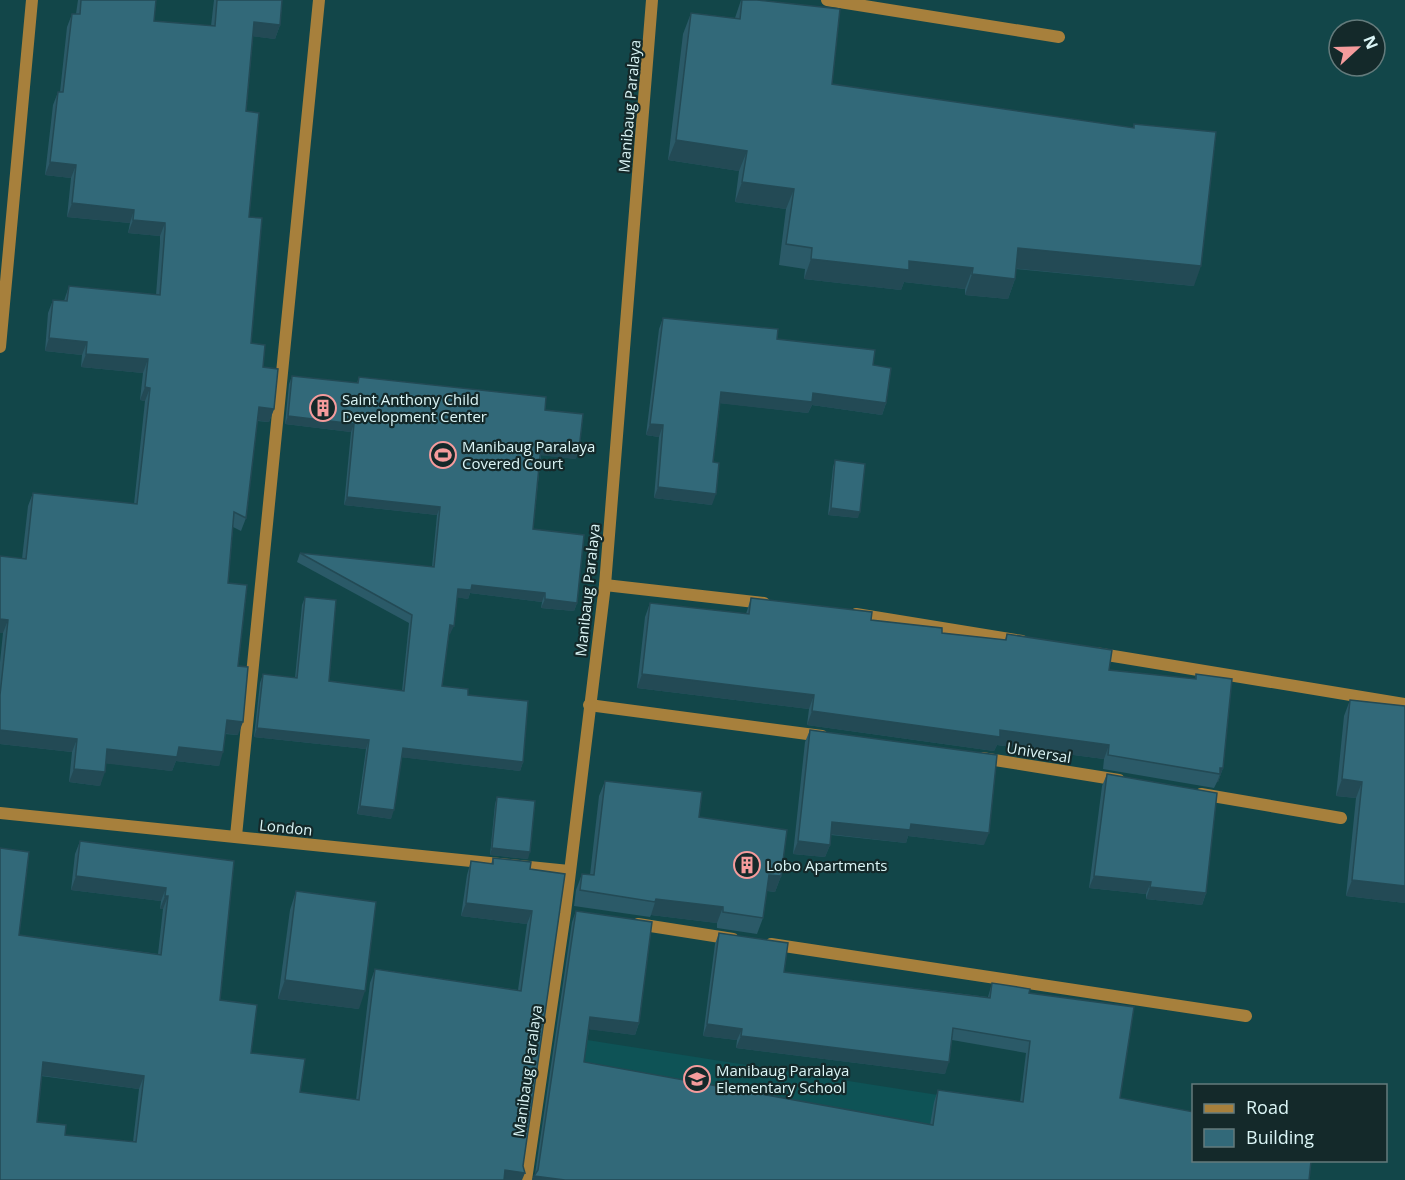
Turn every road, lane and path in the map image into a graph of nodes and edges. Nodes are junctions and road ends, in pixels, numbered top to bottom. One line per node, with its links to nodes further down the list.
1 (32, 0): 6 (street)
2 (319, 0): 20 (street)
3 (652, 0): 7 (street, Manibaug Paralaya)
4 (827, 0): 5 (street)
5 (1059, 37)
6 (0, 347)
7 (605, 585): 8 (street); 13 (street, Manibaug Paralaya)
8 (780, 604)
9 (839, 611): 10 (street)
10 (1036, 643)
11 (1083, 651): 12 (street)
12 (1405, 704)
13 (588, 705): 14 (street); 21 (street, Manibaug Paralaya)
14 (838, 738)
15 (968, 755): 16 (street, Universal)
16 (1131, 783)
17 (1190, 792): 19 (street)
18 (0, 813): 20 (street, London)
19 (1341, 818)
20 (237, 836): 21 (street, London)
21 (569, 871): 24 (street, Manibaug Paralaya)
22 (624, 922): 23 (street)
23 (1246, 1016)
24 (526, 1180)

